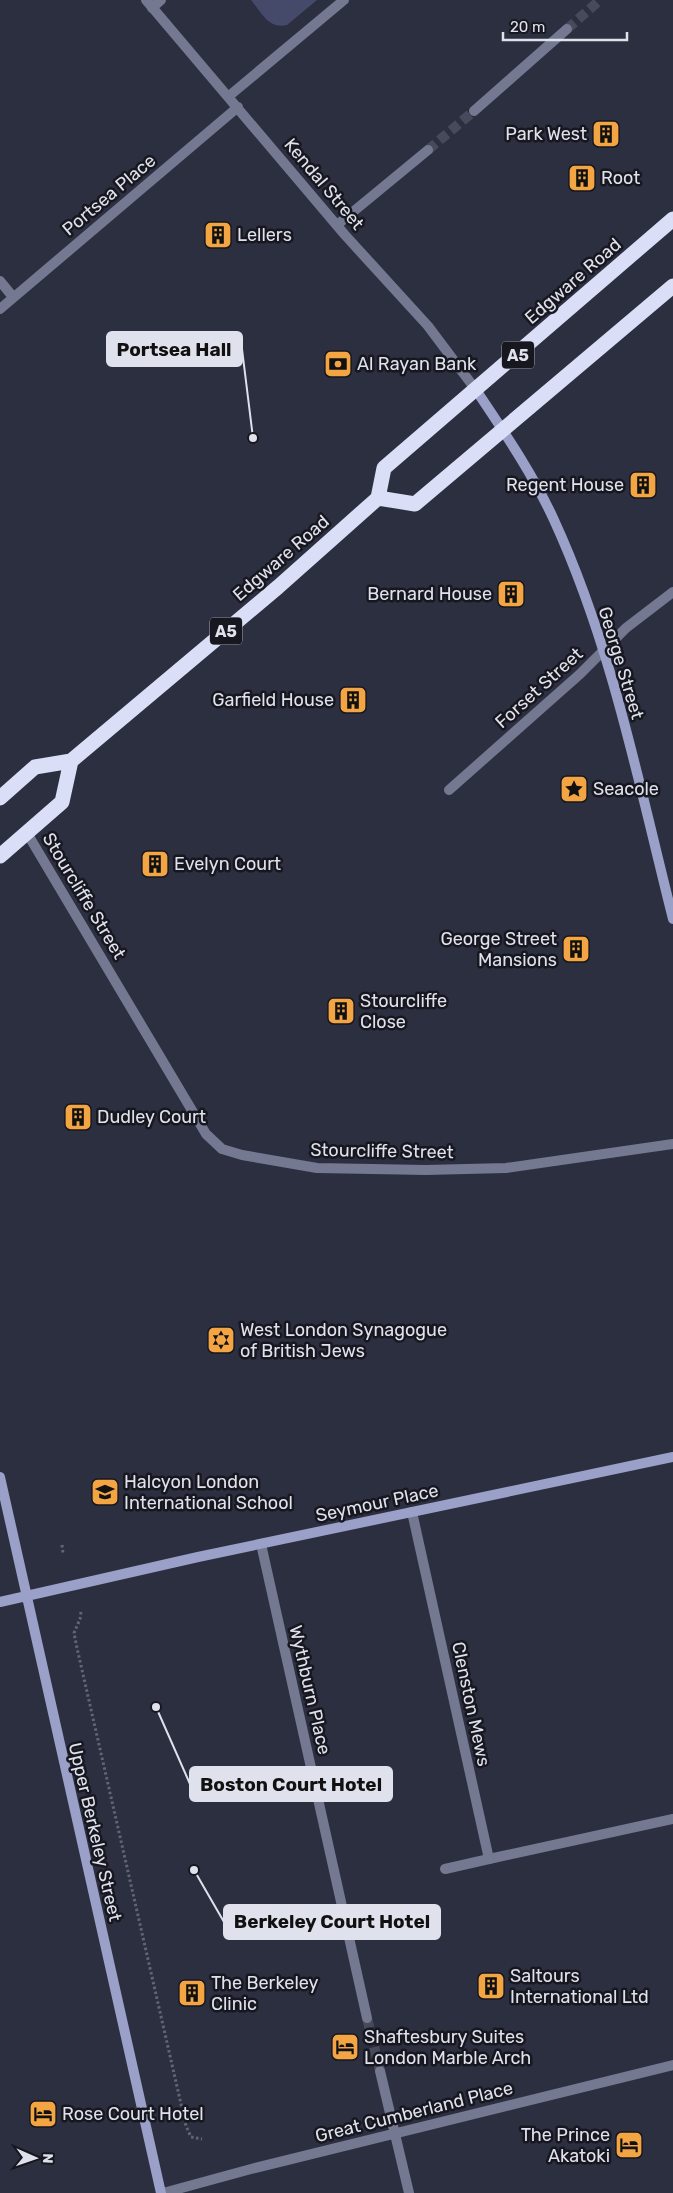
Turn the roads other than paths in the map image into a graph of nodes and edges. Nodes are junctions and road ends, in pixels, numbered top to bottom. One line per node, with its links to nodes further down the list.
1 (162, 0): 3 (street)
2 (344, 0): 5 (street)
3 (149, 4): 5 (street, Kendal Street)
4 (567, 29): 7 (street)
5 (229, 96): 6 (street, Kendal Street)
6 (238, 107): 10 (street, Kendal Street); 13 (street, Portsea Place)
7 (474, 111)
8 (428, 150): 10 (street)
9 (673, 219): 15 (highway, Edgware Road / A5)
10 (337, 226): 15 (street, Kendal Street)
11 (0, 281): 13 (street)
12 (673, 286): 16 (highway)
13 (13, 297): 14 (street, Portsea Place)
14 (0, 308)
15 (476, 390): 16 (street, George Street); 17 (highway, Edgware Road / A5)
16 (503, 430): 17 (highway); 19 (street, George Street)
17 (378, 498): 20 (highway, Edgware Road / A5)
18 (673, 592): 19 (street, Forset Street)
19 (603, 652): 21 (street, Forset Street); 25 (street, George Street)
20 (71, 761): 22 (highway); 23 (highway)
21 (449, 790)
22 (0, 798)
23 (27, 832): 24 (highway); 26 (street, Stourcliffe Street)
24 (0, 856)
25 (673, 919)
26 (673, 1144)
27 (673, 1457): 29 (street, Seymour Place)
28 (0, 1478): 31 (street, Upper Berkeley Street)
29 (412, 1512): 30 (street, Seymour Place); 34 (street, Clenston Mews)
30 (261, 1544): 31 (street, Seymour Place); 36 (street, Wythburn Place)
31 (27, 1596): 32 (street, Seymour Place); 40 (street, Upper Berkeley Street)
32 (0, 1602)
33 (673, 1819): 34 (street)
34 (488, 1859): 35 (street)
35 (445, 1869)
36 (367, 2018)
37 (673, 2065): 39 (street, Great Cumberland Place)
38 (380, 2071): 39 (street)
39 (395, 2134): 40 (street, Great Cumberland Place); 41 (street)
40 (162, 2193)
41 (409, 2193)

